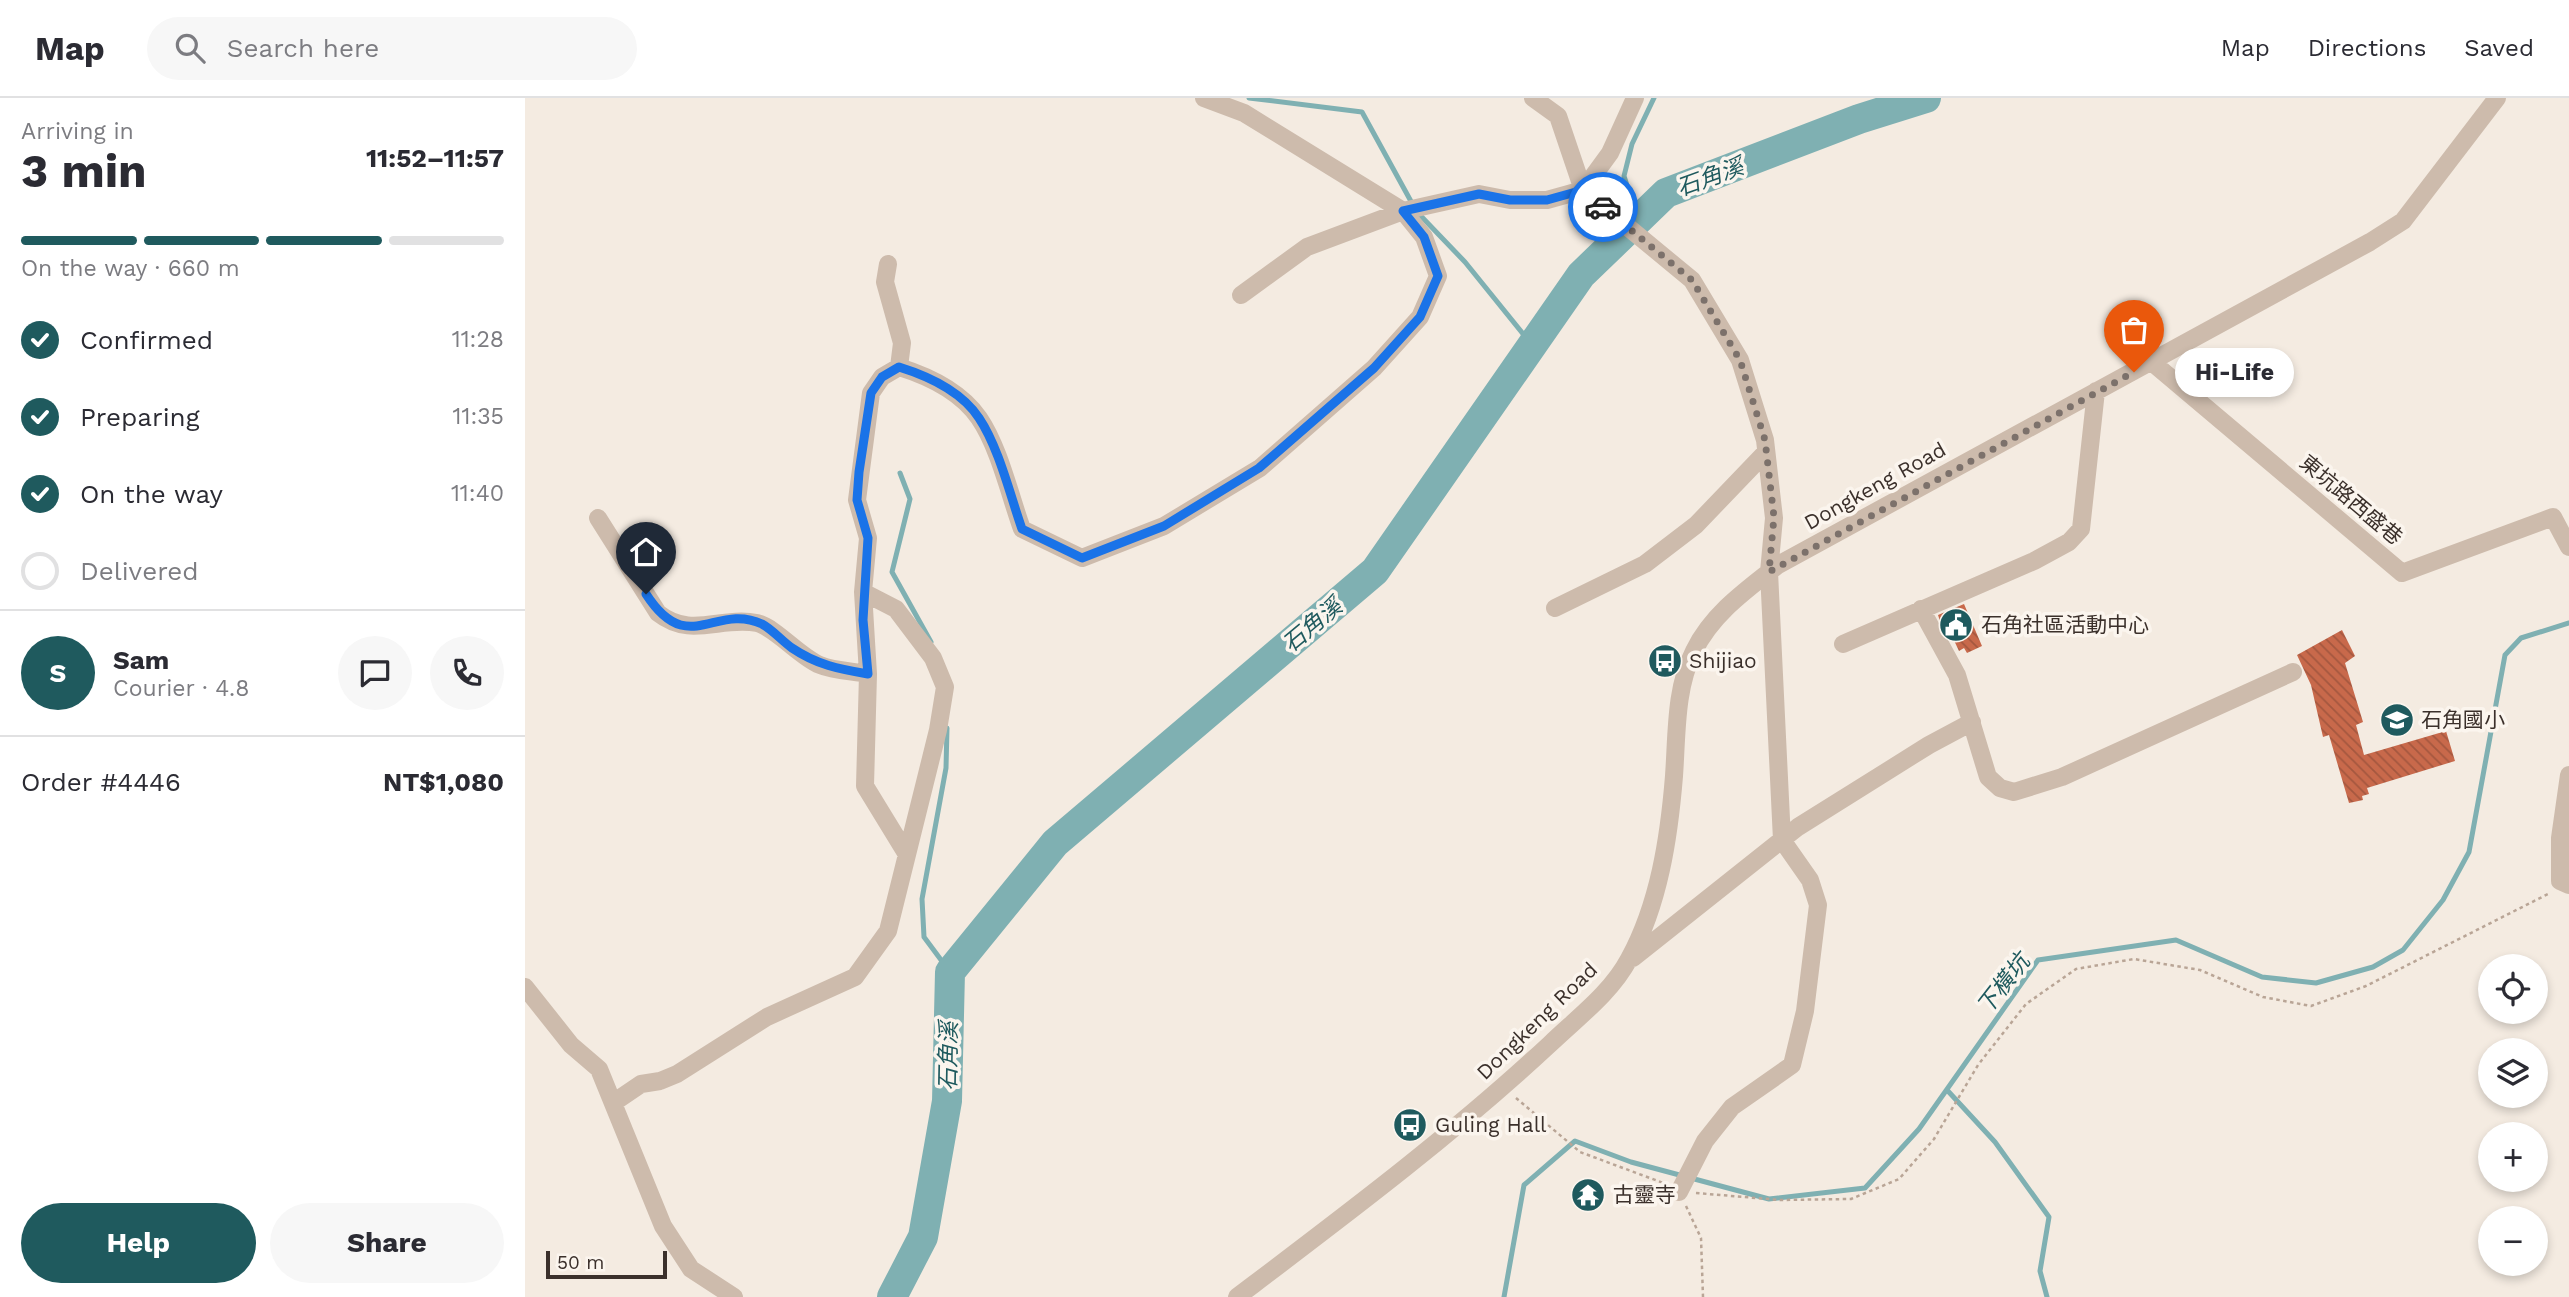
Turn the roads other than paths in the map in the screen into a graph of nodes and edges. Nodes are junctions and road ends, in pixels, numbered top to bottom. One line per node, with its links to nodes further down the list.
1 (1204, 98): 6 (street)
2 (1533, 98): 5 (street)
3 (1635, 98): 5 (street)
4 (2497, 98): 9 (street, Dongkeng Road)
5 (1583, 190): 6 (street); 12 (street)
6 (1403, 211): 8 (street); 10 (street)
7 (888, 264): 10 (street)
8 (1241, 295)
9 (2153, 363): 11 (street, Dongkeng Road); 14 (street, 東坑路西盛巷)
10 (899, 367): 16 (street)
11 (2096, 391): 15 (street, Dongkeng Road); 18 (street)
12 (1766, 452): 15 (street); 17 (street)
13 (598, 518): 21 (street)
14 (2569, 547)
15 (1769, 572): 24 (street); 27 (street, Dongkeng Road)
16 (863, 592): 21 (street); 25 (street)
17 (1555, 608)
18 (1921, 609): 19 (street); 22 (street)
19 (1843, 645)
20 (2293, 672): 22 (street)
21 (868, 674): 25 (street)
22 (1972, 722): 24 (street)
23 (2569, 775): 26 (street)
24 (1782, 839): 27 (street); 30 (street)
25 (906, 853): 29 (street)
26 (2565, 883)
27 (1628, 962): 32 (street, Dongkeng Road)
28 (525, 987): 29 (street)
29 (613, 1103): 31 (street)
30 (1680, 1189)
31 (734, 1297)
32 (1237, 1297)

